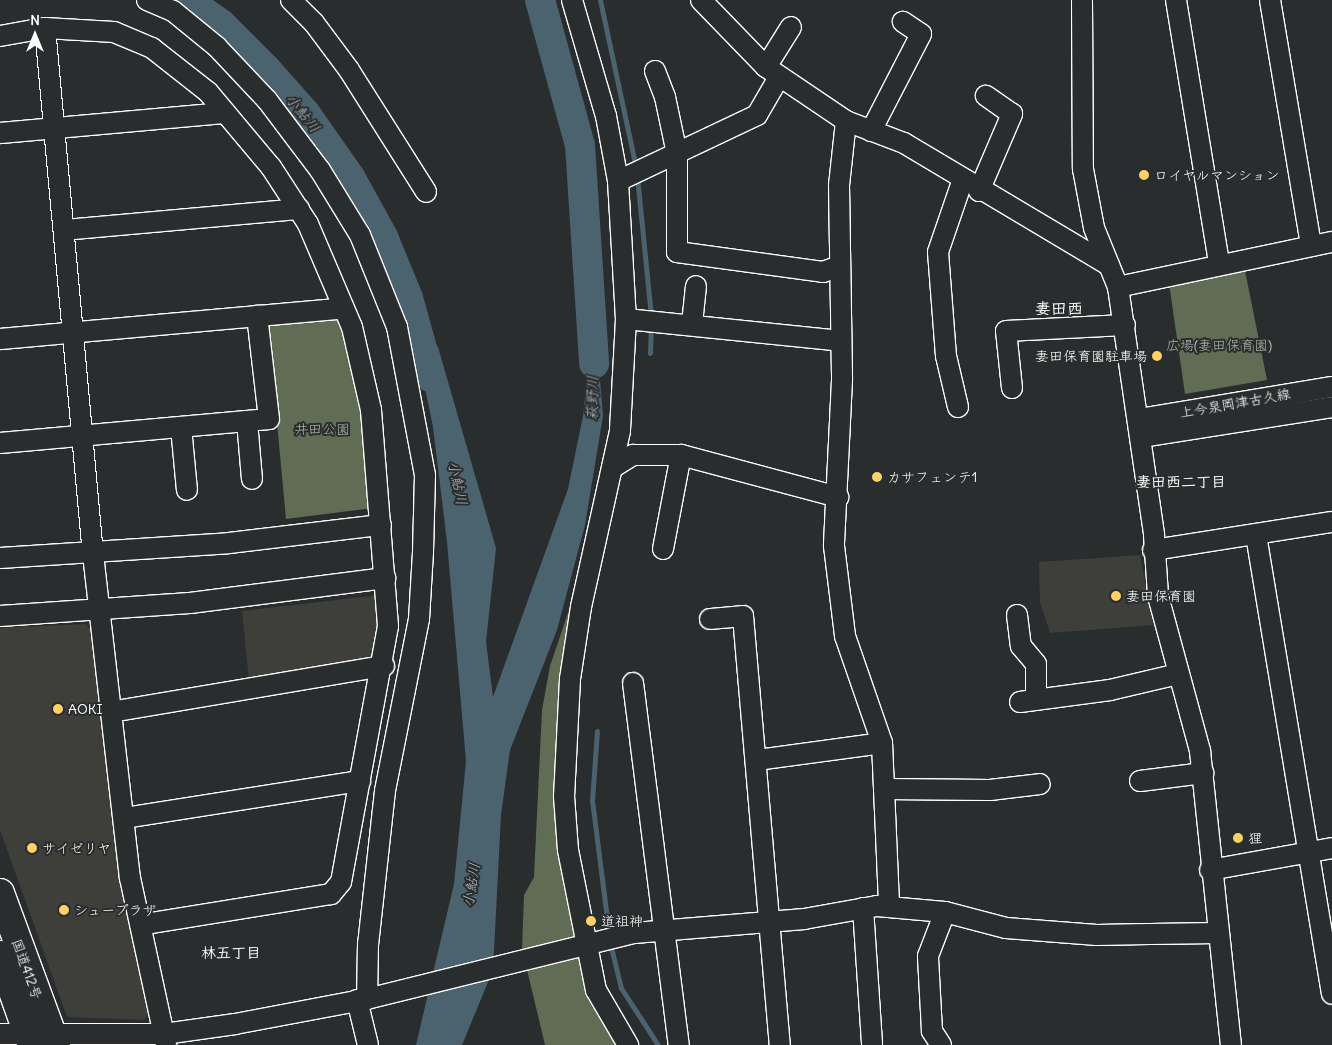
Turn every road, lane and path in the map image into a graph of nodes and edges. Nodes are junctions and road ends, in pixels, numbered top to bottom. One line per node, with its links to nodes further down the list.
1 (147, 0): 78 (street)
2 (291, 0): 23 (street)
3 (572, 0): 21 (street)
4 (701, 0): 13 (street)
5 (1082, 0): 29 (street)
6 (1176, 0): 28 (street)
7 (1270, 0): 27 (street)
8 (903, 22): 18 (street)
9 (791, 27): 13 (street)
10 (45, 28): 11 (street); 15 (street); 17 (street)
11 (0, 36)
12 (655, 71): 20 (street)
13 (773, 72): 16 (street); 20 (street)
14 (986, 96): 22 (street)
15 (225, 112): 17 (street); 24 (street)
16 (846, 121): 18 (street); 30 (street)
17 (54, 128): 19 (street); 25 (street)
18 (871, 131): 22 (street)
19 (0, 133)
20 (676, 154): 21 (street); 30 (street)
21 (631, 175): 35 (street)
22 (971, 187): 29 (street); 43 (street)
23 (426, 192)
24 (299, 208): 25 (street); 33 (street)
25 (64, 230): 38 (street)
26 (1332, 242): 27 (street)
27 (1311, 244): 28 (street)
28 (1219, 263): 32 (street)
29 (1108, 265): 32 (street)
30 (837, 267): 40 (street)
31 (696, 286): 36 (street)
32 (1118, 287): 37 (street)
33 (344, 308): 34 (street); 56 (street)
34 (257, 316): 38 (street); 45 (street)
35 (626, 319): 36 (street); 51 (street)
36 (692, 324): 40 (street)
37 (1125, 325): 42 (street); 47 (street)
38 (72, 334): 39 (street); 48 (street)
39 (0, 339)
40 (841, 341): 54 (street)
41 (1332, 386): 47 (street, 上今泉岡津古久線)
42 (1012, 388)
43 (958, 407)
44 (1332, 407): 47 (street, 上今泉岡津古久線)
45 (247, 421): 46 (street); 52 (street)
46 (181, 427): 48 (street); 53 (street)
47 (1140, 428): 59 (street)
48 (81, 435): 49 (street); 60 (street)
49 (0, 444)
50 (681, 455): 51 (street); 54 (street); 58 (street)
51 (612, 468): 91 (street)
52 (252, 479)
53 (187, 490)
54 (838, 497): 71 (street)
55 (1332, 522): 57 (street)
56 (381, 525): 60 (street); 62 (street)
57 (1256, 535): 59 (street); 81 (street)
58 (663, 549)
59 (1154, 550): 68 (street)
60 (93, 554): 61 (street); 63 (street)
61 (0, 558)
62 (385, 578): 63 (street); 67 (street)
63 (99, 610): 65 (street); 70 (street)
64 (1017, 615): 68 (street)
65 (0, 616)
66 (710, 619): 72 (street)
67 (384, 666): 70 (street); 74 (street)
68 (1178, 674): 73 (street)
69 (633, 683): 89 (street)
70 (111, 712): 79 (street)
71 (882, 744): 72 (street); 77 (street)
72 (757, 760): 87 (street)
73 (1203, 772): 75 (street); 82 (street)
74 (360, 779): 78 (street); 79 (street); 88 (street)
75 (1140, 781)
76 (1040, 784): 77 (street)
77 (884, 789): 84 (street)
78 (385, 791): 94 (street)
79 (124, 818): 88 (street)
80 (1332, 848): 81 (street)
81 (1310, 852): 82 (street); 93 (street)
82 (1210, 870): 90 (street)
83 (0, 893): 96 (highway, 国道412号)
84 (889, 906): 85 (street); 86 (street)
85 (863, 908): 87 (street); 102 (street)
86 (945, 912): 90 (street); 103 (street)
87 (769, 923): 89 (street); 101 (street)
88 (140, 925): 97 (street)
89 (665, 931): 91 (street); 100 (street)
90 (1217, 933): 104 (street)
91 (602, 941): 94 (street); 99 (street)
92 (0, 955): 96 (highway, 国道412号)
93 (1332, 994)
94 (362, 999): 97 (street); 98 (street)
95 (0, 1034): 96 (street)
96 (42, 1039): 97 (street)
97 (165, 1039)
98 (368, 1045)
99 (628, 1045)
100 (679, 1045)
101 (780, 1045)
102 (872, 1045)
103 (941, 1045)
104 (1231, 1045)

